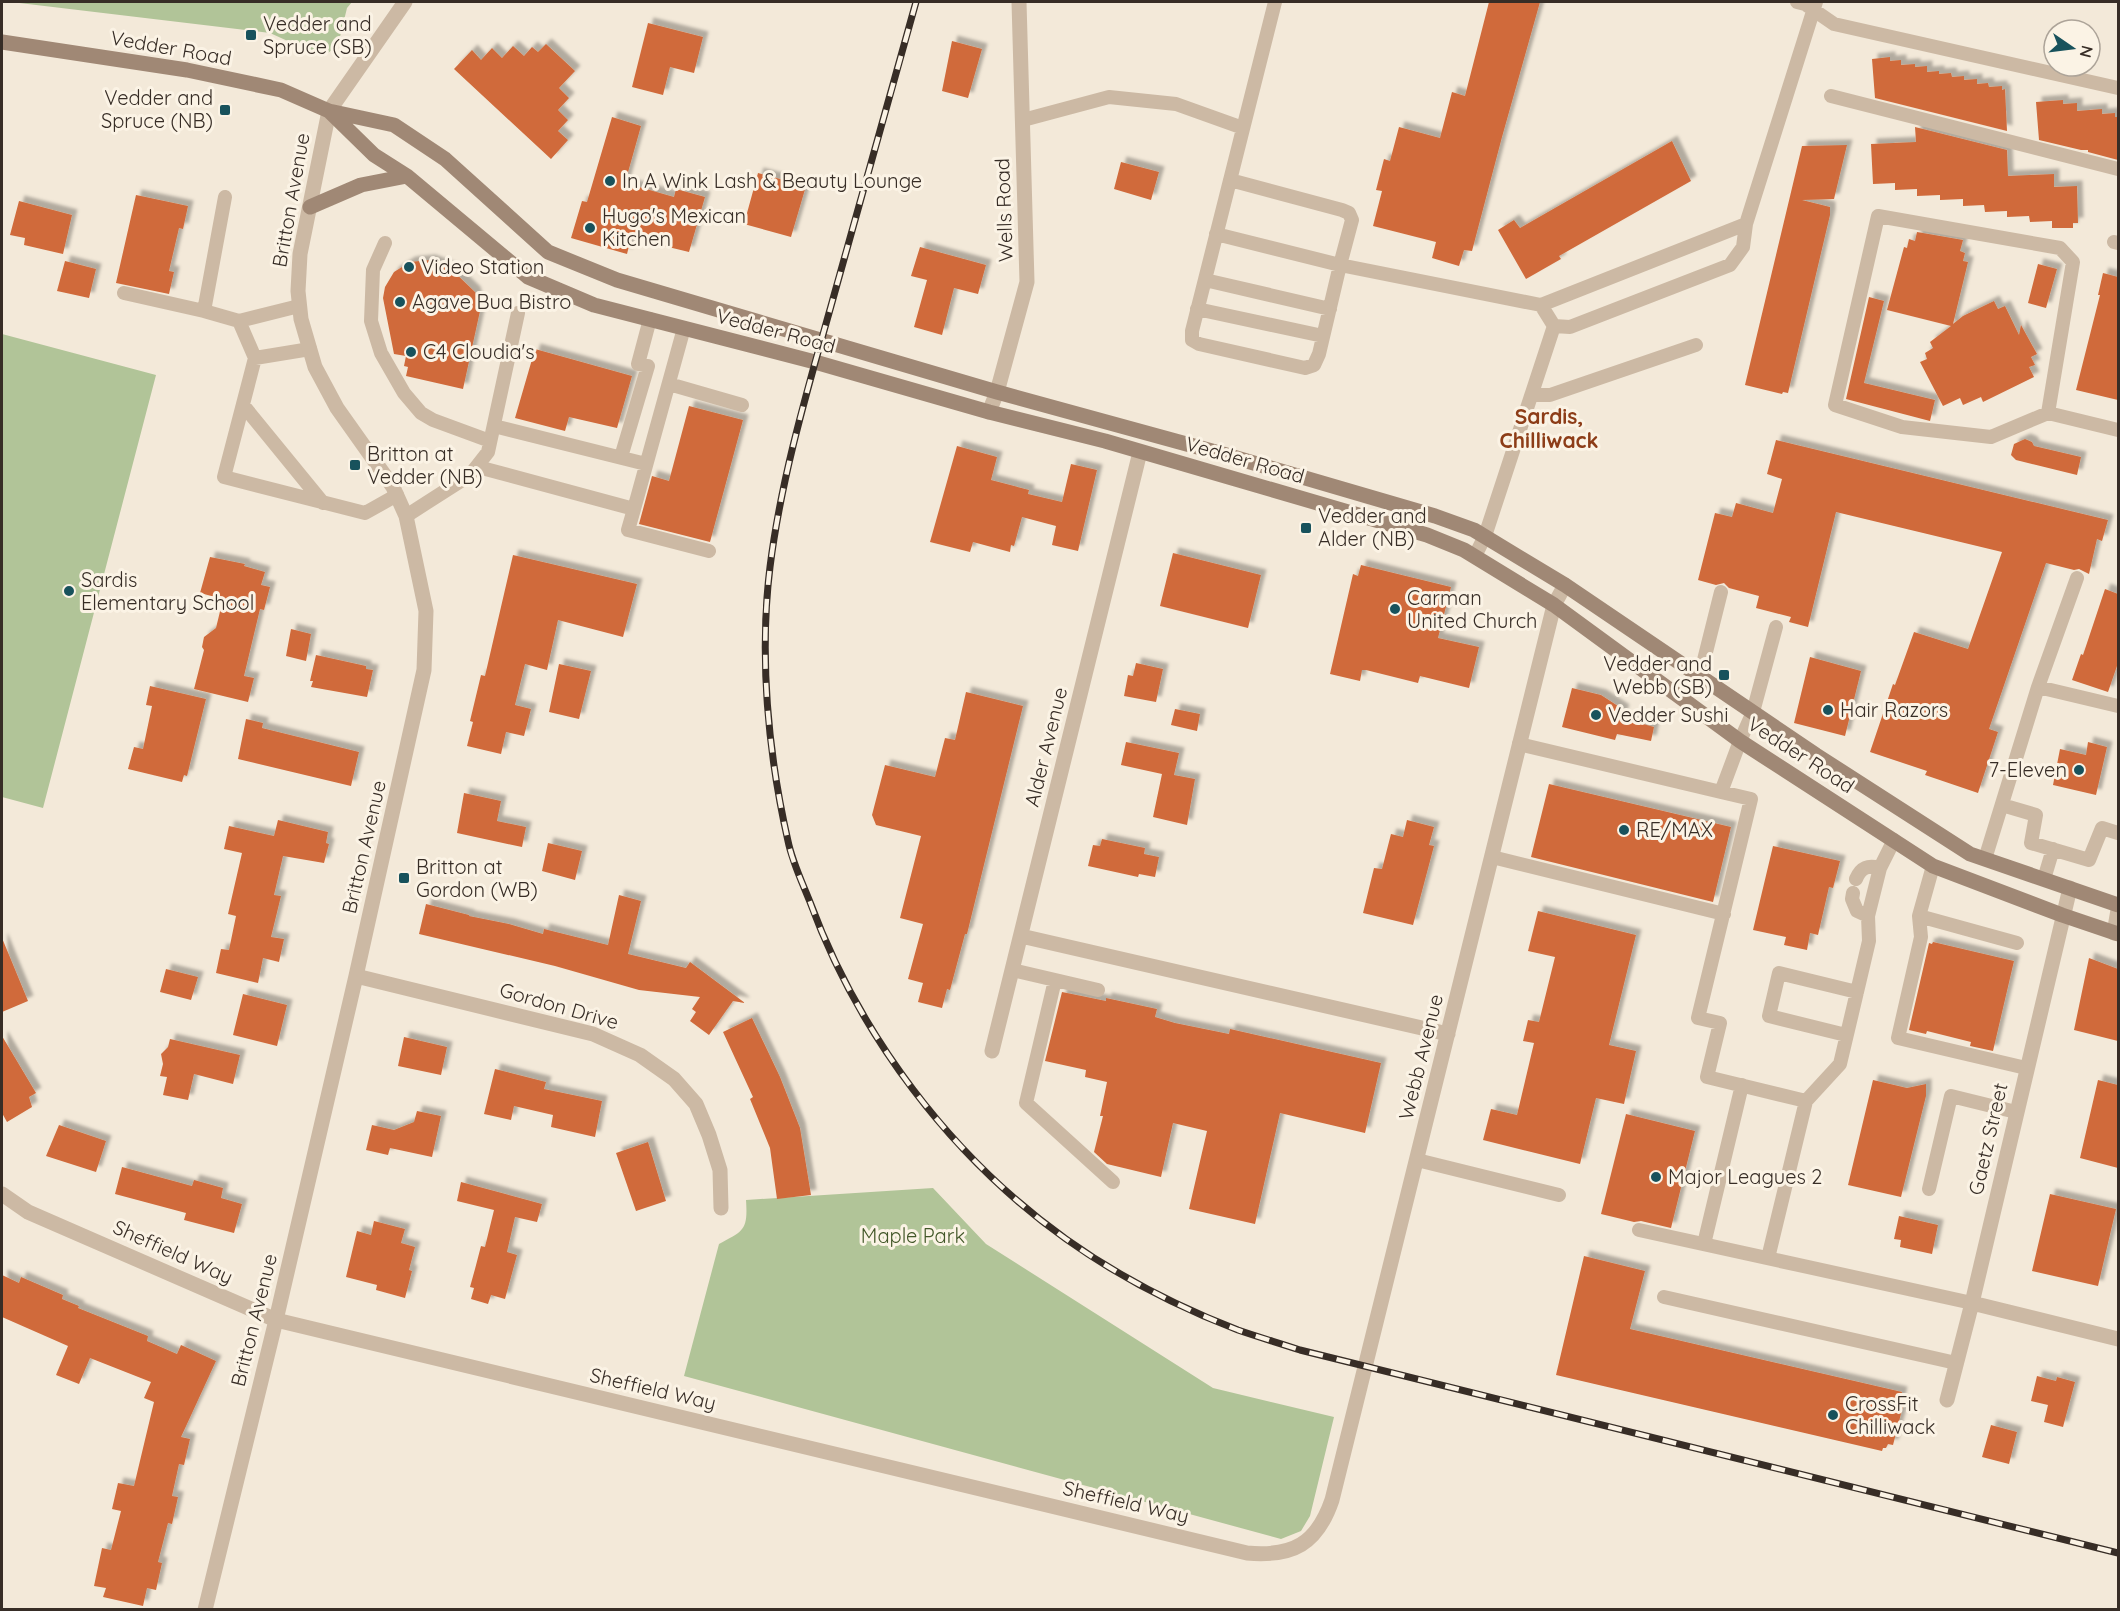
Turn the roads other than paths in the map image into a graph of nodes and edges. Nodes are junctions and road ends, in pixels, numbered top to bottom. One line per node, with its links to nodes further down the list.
1 (405, 2): 9 (street)
2 (1019, 2): 10 (street, Wells Road)
3 (1275, 2): 11 (lane)
4 (1797, 2): 5 (lane)
5 (1814, 6): 7 (lane); 17 (lane)
6 (2, 42): 9 (main road, Vedder Road)
7 (2118, 88)
8 (1831, 96): 12 (lane)
9 (329, 111): 13 (main road, Vedder Road); 16 (street, Britton Avenue); 38 (main road, Vedder Road)
10 (1023, 120): 11 (lane); 38 (street, Wells Road)
11 (1243, 128): 14 (lane)
12 (2118, 169)
13 (407, 176): 16 (main road); 29 (main road, Vedder Road)
14 (1230, 180): 18 (lane); 20 (lane)
15 (225, 197): 27 (lane)
16 (310, 207): 24 (street, Britton Avenue)
17 (1746, 224): 23 (lane); 31 (lane)
18 (1216, 234): 20 (lane); 21 (lane)
19 (385, 243): 46 (lane)
20 (1340, 265): 23 (lane); 26 (lane)
21 (1205, 280): 25 (lane); 26 (lane)
22 (124, 293): 27 (lane)
23 (1541, 305): 31 (lane)
24 (299, 306): 30 (lane); 35 (street, Britton Avenue)
25 (1197, 309): 33 (lane); 33 (lane)
26 (1330, 309): 33 (lane)
27 (204, 310): 30 (lane)
28 (518, 314): 44 (lane)
29 (650, 319): 32 (main road, Vedder Road); 48 (lane)
30 (239, 321): 36 (lane)
31 (1554, 326): 39 (lane)
32 (684, 328): 37 (lane); 42 (main road, Vedder Road)
33 (1323, 336)
34 (1696, 345): 39 (lane)
35 (310, 349): 36 (lane); 51 (street, Britton Avenue)
36 (255, 358): 40 (lane)
37 (669, 384): 41 (lane); 49 (lane)
38 (997, 392): 42 (street, Wells Road); 55 (main road, Vedder Road)
39 (1532, 395): 55 (lane)
40 (243, 405): 52 (lane); 52 (lane)
41 (742, 405)
42 (989, 412): 47 (main road, Vedder Road)
43 (2048, 413): 43 (lane); 45 (lane)
44 (494, 426): 46 (lane); 48 (lane)
45 (2118, 430)
46 (490, 441): 50 (lane)
47 (1140, 452): 57 (main road, Vedder Road); 87 (street, Alder Avenue)
48 (621, 457): 49 (lane)
49 (646, 464): 53 (lane)
50 (478, 467): 53 (lane); 54 (lane)
51 (397, 495): 52 (lane); 54 (street, Britton Avenue)
52 (323, 503)
53 (634, 509): 56 (lane)
54 (406, 516): 90 (street, Britton Avenue)
55 (1485, 536): 57 (lane); 59 (main road, Vedder Road)
56 (709, 551)
57 (1475, 556): 61 (main road, Vedder Road)
58 (2077, 578): 64 (lane)
59 (1565, 585): 61 (street, Webb Avenue); 63 (main road, Vedder Road)
60 (1721, 592): 63 (lane)
61 (1554, 604): 67 (main road, Vedder Road); 68 (street, Webb Avenue)
62 (1776, 627): 66 (lane)
63 (1700, 676): 66 (main road, Vedder Road)
64 (2038, 687): 65 (lane); 70 (lane)
65 (2118, 706)
66 (1753, 712): 67 (lane); 75 (main road, Vedder Road)
67 (1740, 741): 69 (lane); 72 (main road, Vedder Road)
68 (1519, 744): 69 (lane); 74 (street, Webb Avenue)
69 (1721, 792): 82 (lane)
70 (2002, 805): 73 (lane); 75 (lane)
71 (2118, 833): 73 (lane)
72 (1894, 840): 76 (main road, Vedder Road); 77 (lane)
73 (2053, 849): 78 (lane)
74 (1492, 857): 82 (lane); 94 (street, Webb Avenue)
75 (1985, 859): 78 (main road, Vedder Road)
76 (1933, 866): 83 (main road, Vedder Road); 85 (lane)
77 (1880, 868): 84 (lane); 84 (lane)
78 (2044, 879): 79 (main road, Vedder Road)
79 (2070, 888): 80 (main road, Vedder Road); 83 (street, Gaetz Street)
80 (2118, 905)
81 (2118, 910): 86 (street)
82 (1724, 914): 98 (lane)
83 (2062, 915): 86 (main road, Vedder Road); 97 (street, Gaetz Street)
84 (1868, 916): 93 (lane)
85 (1919, 916): 88 (lane); 97 (lane)
86 (2116, 933)
87 (1021, 936): 89 (street, Alder Avenue); 94 (street)
88 (2017, 943)
89 (1012, 970): 91 (lane); 96 (street, Alder Avenue)
90 (356, 976): 106 (street, Gordon Drive); 112 (street, Britton Avenue)
91 (1055, 980): 92 (lane); 102 (lane)
92 (1098, 990)
93 (1857, 992): 95 (lane); 95 (lane)
94 (1448, 1035): 101 (street, Webb Avenue)
95 (1846, 1035): 99 (lane)
96 (992, 1051)
97 (2026, 1068): 100 (street, Gaetz Street)
98 (1742, 1085): 99 (lane); 108 (lane)
99 (1806, 1101): 109 (lane)
100 (2016, 1112): 103 (lane); 111 (street, Gaetz Street)
101 (1417, 1160): 105 (lane); 116 (street, Webb Avenue)
102 (1113, 1182)
103 (1929, 1189)
104 (2, 1194): 112 (street, Sheffield Way)
105 (1559, 1195)
106 (721, 1208)
107 (1639, 1230): 108 (lane)
108 (1704, 1244): 109 (lane)
109 (1768, 1258): 111 (lane)
110 (1664, 1297): 114 (lane)
111 (1972, 1303): 113 (street); 114 (street, Gaetz Street)
112 (276, 1320): 116 (street, Sheffield Way); 117 (street, Britton Avenue)
113 (2118, 1340)
114 (1956, 1363): 115 (street, Gaetz Street)
115 (1947, 1400)
116 (1313, 1537)
117 (205, 1610)

